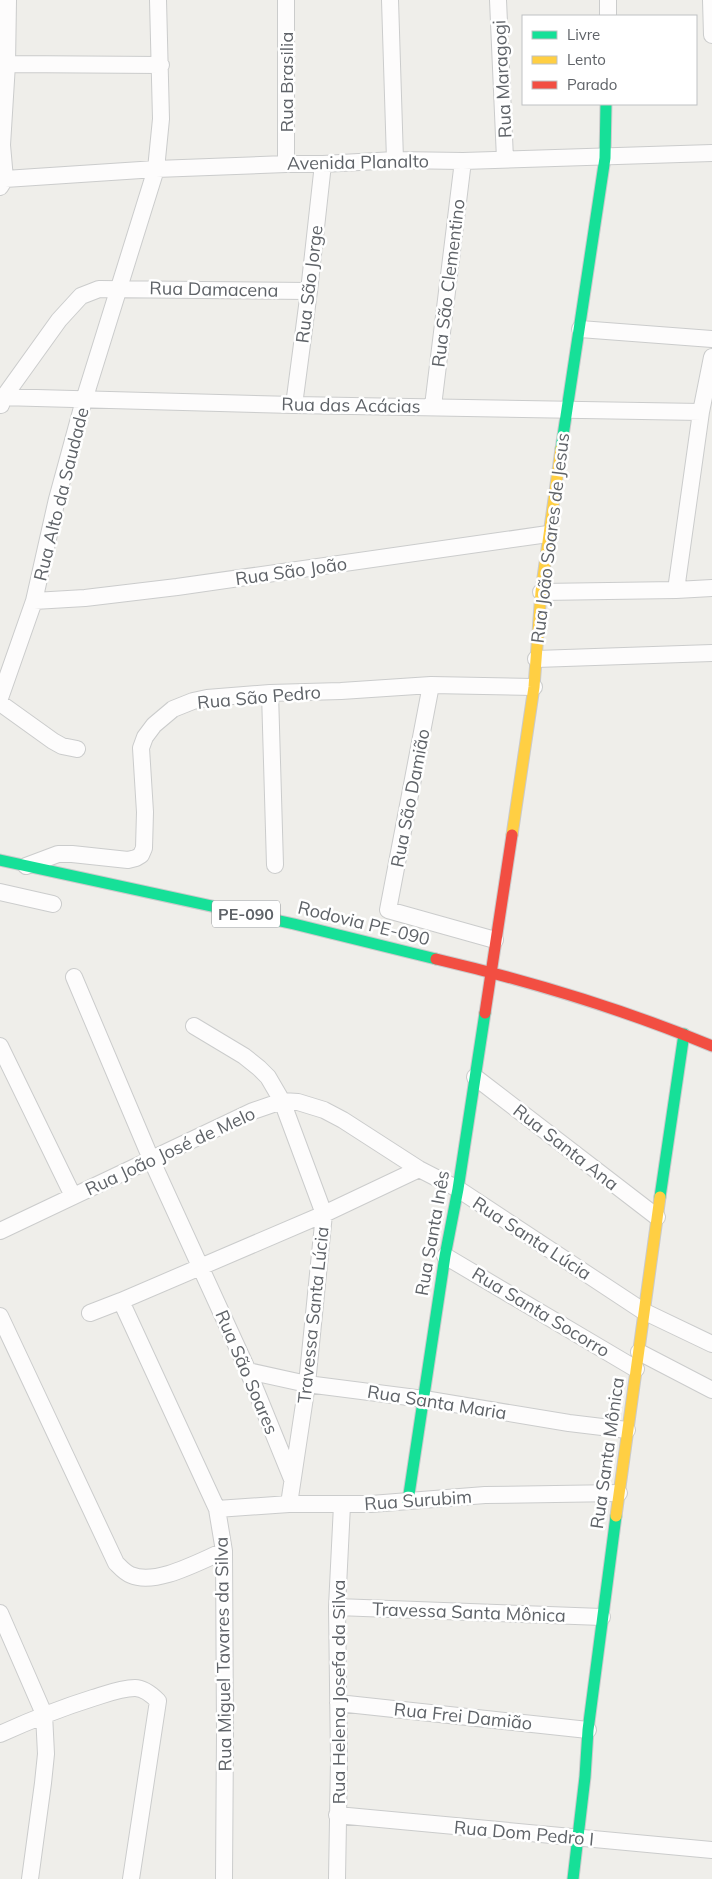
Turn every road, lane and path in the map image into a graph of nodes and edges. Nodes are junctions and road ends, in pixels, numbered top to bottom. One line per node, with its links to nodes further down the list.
1 (13, 0): 10 (street)
2 (158, 0): 11 (street, Rua Alto da Saudade)
3 (286, 0): 18 (street, Rua Brasilia)
4 (390, 0): 16 (street)
5 (498, 0): 14 (street, Rua Maragogi)
6 (608, 0): 8 (street)
7 (711, 0): 9 (street)
8 (608, 15)
9 (712, 35)
10 (7, 64): 11 (street); 21 (street)
11 (161, 65): 20 (street, Rua Alto da Saudade)
12 (606, 105): 15 (street, Rua João Soares de Jesus)
13 (712, 153): 15 (street, Avenida Planalto)
14 (505, 158): 15 (street, Avenida Planalto); 17 (street, Avenida Planalto)
15 (606, 158): 24 (street, Rua João Soares de Jesus)
16 (395, 160): 17 (street, Avenida Planalto); 19 (street, Avenida Planalto)
17 (463, 161): 30 (street, Rua São Clementino)
18 (286, 164): 19 (street, Avenida Planalto); 20 (street, Avenida Planalto)
19 (323, 164): 23 (street, Rua São Jorge)
20 (156, 169): 21 (street, Avenida Planalto); 22 (street, Rua Alto da Saudade)
21 (2, 183)
22 (119, 288): 23 (street, Rua Damacena); 27 (street, Rua Alto da Saudade); 28 (street)
23 (309, 290): 29 (street, Rua São Jorge)
24 (580, 329): 25 (street); 31 (street, Rua João Soares de Jesus)
25 (712, 339)
26 (712, 356): 32 (street)
27 (84, 400): 28 (street, Rua das Acácias); 29 (street, Rua das Acácias); 37 (street, Rua Alto da Saudade)
28 (1, 401)
29 (294, 405): 30 (street, Rua das Acácias)
30 (433, 406): 31 (street, Rua das Acácias)
31 (567, 409): 32 (street, Rua das Acácias); 33 (street, Rua João Soares de Jesus)
32 (701, 412): 35 (street)
33 (548, 534): 36 (street, Rua João Soares de Jesus); 37 (street, Rua São João)
34 (712, 588): 35 (street)
35 (676, 590): 36 (street)
36 (541, 592): 39 (street, Rua João Soares de Jesus)
37 (34, 601): 43 (street, Rua Alto da Saudade)
38 (712, 653): 39 (street)
39 (536, 659): 41 (street, Rua João Soares de Jesus)
40 (432, 685): 41 (street, Rua São Pedro); 42 (street, Rua São Pedro); 51 (street, Rua São Damião)
41 (534, 687): 51 (street, Rua João Soares de Jesus)
42 (270, 693): 47 (street); 48 (street, Rua São Pedro)
43 (0, 698)
44 (0, 703): 45 (street)
45 (77, 749)
46 (0, 860): 48 (street, Rodovia PE-090 / PE-090)
47 (275, 865)
48 (26, 866): 52 (street, Rodovia PE-090 / PE-090)
49 (0, 892): 50 (street)
50 (53, 904)
51 (495, 940): 52 (street, Rua João Soares de Jesus)
52 (491, 972): 55 (street, Rodovia PE-090 / PE-090); 58 (street, Rua Santa Inês)
53 (74, 977): 61 (street, Rua São Soares)
54 (194, 1026): 59 (street, Travessa Santa Lúcia)
55 (684, 1034): 57 (street, Rodovia PE-090 / PE-090); 66 (street, Rua Santa Mônica)
56 (0, 1046): 64 (street)
57 (712, 1046)
58 (475, 1077): 63 (street, Rua Santa Inês); 66 (street, Rua Santa Ana)
59 (282, 1101): 60 (street, Rua João José de Melo); 61 (street, Rua João José de Melo); 65 (street, Travessa Santa Lúcia)
60 (343, 1120): 62 (street, Rua Santa Lúcia)
61 (151, 1159): 64 (street, Rua João José de Melo); 69 (street, Rua São Soares)
62 (419, 1168): 63 (street, Rua Santa Lúcia); 65 (street)
63 (458, 1189): 68 (street, Rua Santa Inês); 71 (street, Rua Santa Lúcia)
64 (73, 1196): 67 (street, Rua João José de Melo)
65 (324, 1214): 69 (street); 78 (street, Travessa Santa Lúcia)
66 (657, 1217): 71 (street, Rua Santa Mônica)
67 (0, 1231)
68 (445, 1256): 76 (street, Rua Santa Socorro); 80 (street, Rua Santa Inês)
69 (201, 1266): 70 (street); 77 (street, Rua São Soares)
70 (121, 1301): 72 (street); 87 (street, Rua Miguel Tavares da Silva)
71 (643, 1311): 74 (street, Rua Santa Lúcia); 75 (street, Rua Santa Mônica)
72 (90, 1313)
73 (0, 1316): 88 (street)
74 (712, 1344)
75 (639, 1352): 76 (street, Rua Santa Mônica); 79 (street)
76 (636, 1369): 81 (street, Rua Santa Mônica)
77 (248, 1371): 78 (street, Rua Santa Maria); 82 (street, Rua São Soares)
78 (307, 1384): 80 (street, Rua Santa Maria); 82 (street, Travessa Santa Lúcia)
79 (712, 1390)
80 (424, 1398): 81 (street, Rua Santa Maria); 84 (street, Rua Santa Inês)
81 (627, 1430): 83 (street, Rua Santa Mônica)
82 (292, 1479): 85 (street, Travessa Santa Lúcia)
83 (619, 1493): 84 (street, Rua Surubim); 91 (street, Rua Santa Mônica)
84 (408, 1501): 86 (street, Rua Surubim)
85 (289, 1504): 86 (street, Rua Surubim); 87 (street, Rua Surubim)
86 (342, 1505): 89 (street, Rua Helena Josefa da Silva)
87 (217, 1509): 88 (street, Rua Miguel Tavares da Silva)
88 (224, 1551): 101 (street, Rua Miguel Tavares da Silva)
89 (337, 1607): 91 (street, Travessa Santa Mônica); 92 (street, Rua Helena Josefa da Silva)
90 (0, 1613): 93 (street)
91 (602, 1617): 94 (street, Rua Santa Mônica)
92 (338, 1703): 94 (street, Rua Frei Damião); 96 (street, Rua Helena Josefa da Silva)
93 (44, 1714): 95 (street); 99 (street); 100 (street)
94 (588, 1730): 97 (street, Rua Santa Mônica)
95 (0, 1734)
96 (337, 1815): 97 (street, Rua Dom Pedro I); 102 (street, Rua Helena Josefa da Silva)
97 (578, 1838): 98 (street, Rua Dom Pedro I); 103 (street, Rua Santa Mônica)
98 (712, 1850)
99 (30, 1879)
100 (131, 1879)
101 (224, 1879)
102 (337, 1879)
103 (573, 1879)

